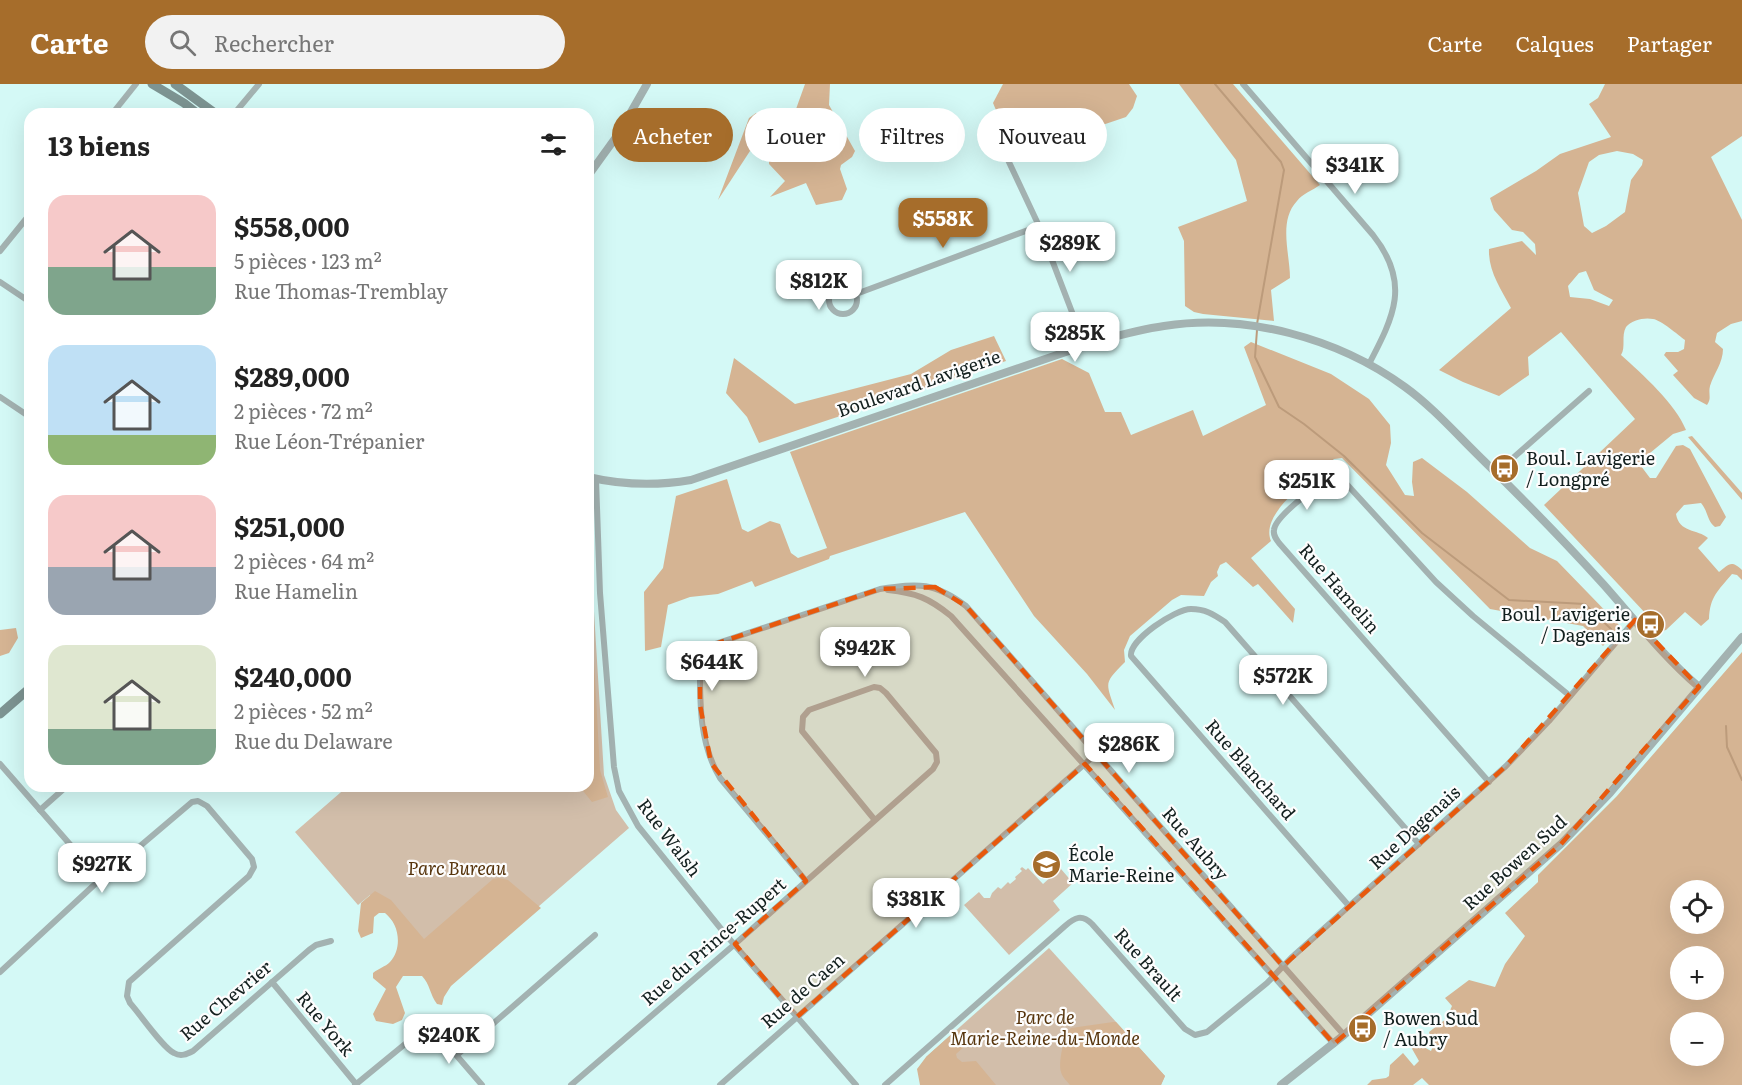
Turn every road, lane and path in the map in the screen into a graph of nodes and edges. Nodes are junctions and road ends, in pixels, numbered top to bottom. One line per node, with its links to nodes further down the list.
1 (136, 84): 7 (street)
2 (152, 84): 8 (main road)
3 (175, 84): 9 (main road)
4 (259, 84): 10 (street)
5 (647, 84): 12 (street)
6 (1243, 84): 20 (street)
7 (117, 108)
8 (190, 108)
9 (208, 108)
10 (239, 108)
11 (1009, 162): 14 (street)
12 (594, 168)
13 (24, 221): 15 (street)
14 (1039, 226): 17 (street); 19 (street)
15 (0, 251)
16 (0, 282): 18 (street)
17 (856, 294): 17 (street)
18 (24, 298)
19 (1085, 346): 20 (street, Boulevard Lavigerie); 25 (street, Boulevard Lavigerie)
20 (1369, 364): 24 (street, Boulevard Lavigerie)
21 (1589, 391): 24 (street)
22 (0, 397): 23 (street)
23 (24, 413)
24 (1496, 473): 28 (street, Boulevard Lavigerie)
25 (594, 478)
26 (594, 507): 49 (street, Rue Walsh)
27 (880, 589): 34 (street, Rue Aubry); 36 (street, Rue Aubry); 45 (street, Rue Aubry)
28 (1635, 620): 30 (street, Boulevard Lavigerie); 32 (street, Rue Dagenais)
29 (1742, 637): 30 (street, Rue Bowen Sud)
30 (1699, 687): 56 (street, Rue Bowen Sud)
31 (24, 693): 33 (main road)
32 (1570, 696): 37 (street, Rue Dagenais); 37 (street, Rue Hamelin)
33 (0, 714)
34 (1096, 754): 36 (street, Rue de Caen); 50 (street, Rue Aubry)
35 (0, 764): 38 (street)
36 (1085, 764): 52 (street, Rue Aubry); 54 (street, Rue de Caen)
37 (1489, 782): 43 (street, Rue Dagenais)
38 (24, 792)
39 (24, 792): 41 (street)
40 (60, 792): 41 (street)
41 (40, 810): 44 (street)
42 (874, 819): 42 (street, Rue du Prince-Rupert); 45 (street, Rue du Prince-Rupert)
43 (1419, 844): 46 (street, Rue Dagenais); 46 (street, Rue Blanchard)
44 (101, 880): 51 (street); 53 (street, Rue Chevrier)
45 (806, 881): 49 (street, Rue du Prince-Rupert)
46 (1349, 906): 50 (street, Rue Dagenais)
47 (595, 935): 58 (street)
48 (331, 941): 53 (street, Rue Chevrier)
49 (735, 945): 54 (street, Rue Walsh); 61 (street, Rue du Prince-Rupert)
50 (1283, 967): 52 (street, Rue Dagenais); 56 (street, Rue Aubry)
51 (0, 972)
52 (1275, 975): 55 (street, Rue Dagenais); 57 (street, Rue Aubry)
53 (272, 982): 59 (street, Rue York)
54 (796, 1017): 62 (street, Rue de Caen); 63 (street, Rue Walsh)
55 (1195, 1035): 64 (street, Rue Brault)
56 (1344, 1035): 57 (street, Rue Bowen Sud)
57 (1334, 1044): 65 (street, Rue Bowen Sud)
58 (457, 1055): 59 (street); 60 (street)
59 (355, 1084)
60 (482, 1085)
61 (571, 1085)
62 (720, 1085)
63 (856, 1085)
64 (885, 1085)
65 (1281, 1085)

